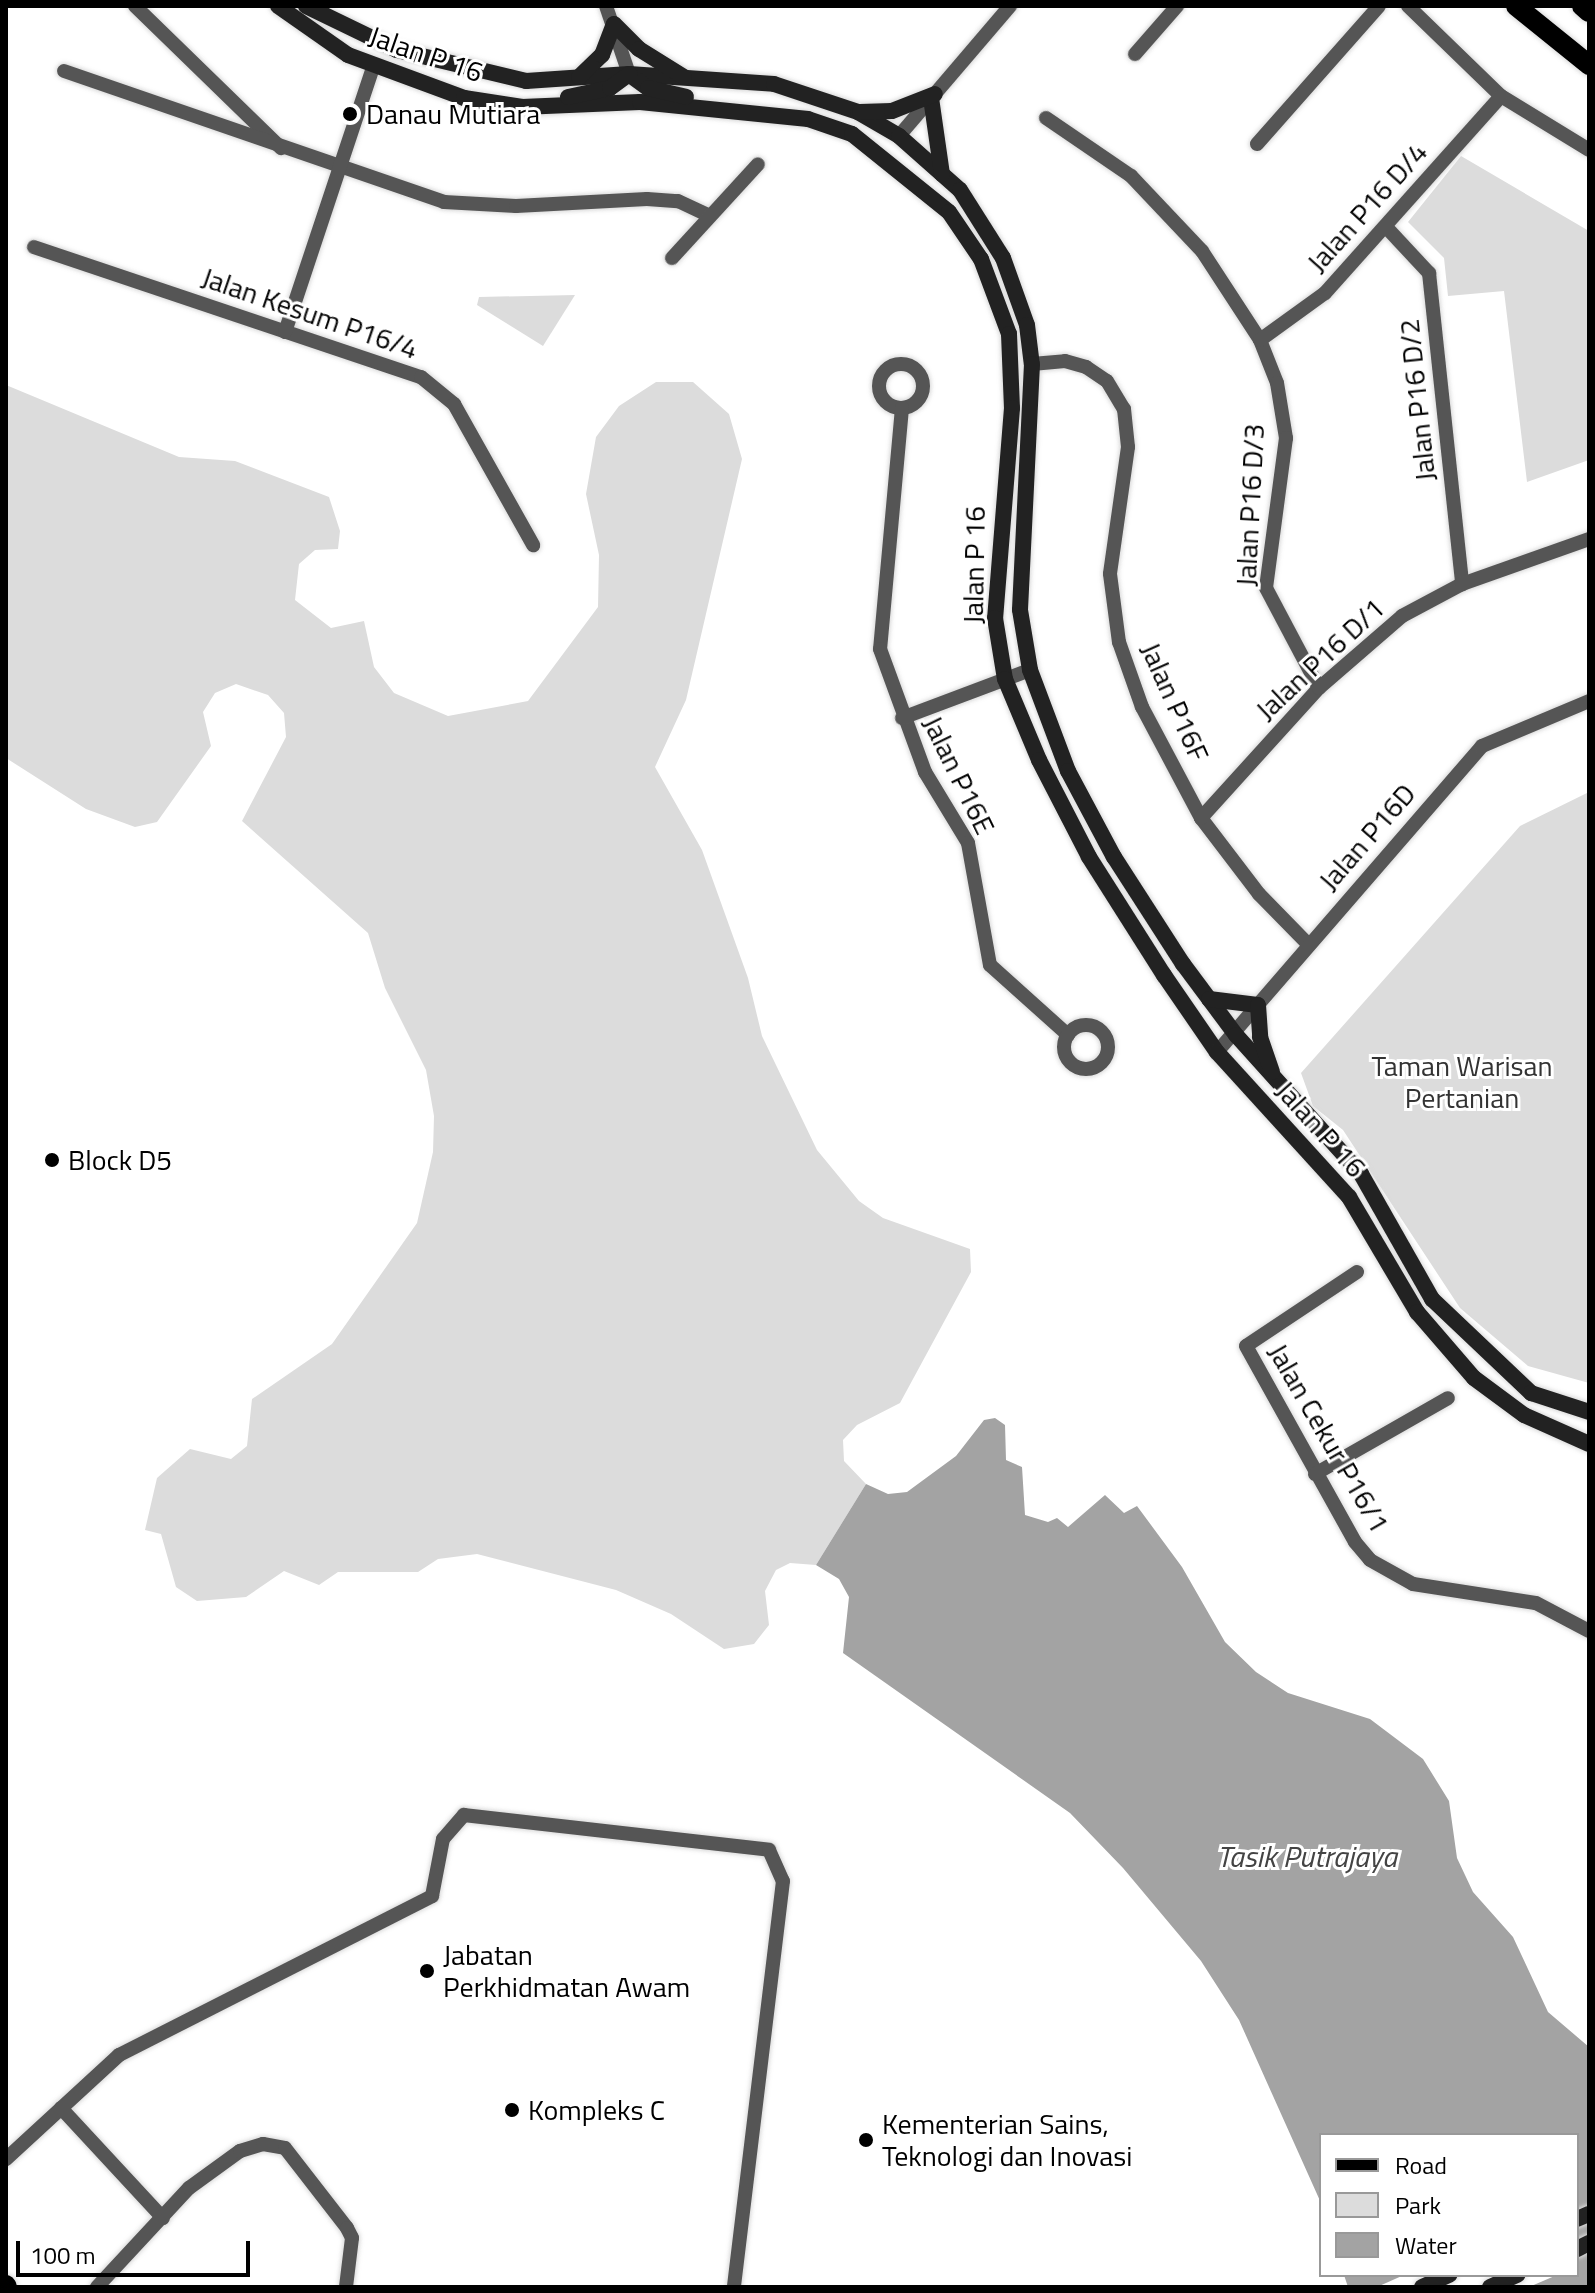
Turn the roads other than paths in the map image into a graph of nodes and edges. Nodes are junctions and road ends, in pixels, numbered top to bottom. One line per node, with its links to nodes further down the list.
1 (135, 6): 30 (street)
2 (278, 6): 14 (street, Jalan P 16)
3 (306, 6): 18 (street, Jalan P 16)
4 (606, 6): 12 (street)
5 (1010, 6): 20 (street)
6 (1177, 6): 13 (street)
7 (1379, 6): 28 (street)
8 (1408, 6): 21 (street)
9 (1516, 6): 15 (main road)
10 (1582, 6): 11 (main road)
11 (1589, 12)
12 (614, 24): 17 (street); 18 (street); 19 (street)
13 (1135, 54)
14 (374, 65): 22 (street, Jalan P 16); 32 (street)
15 (1589, 65)
16 (64, 71): 30 (street)
17 (629, 74): 18 (street, Jalan P 16); 19 (street, Jalan P 16); 22 (street); 23 (street)
18 (578, 78)
19 (686, 78): 24 (street, Jalan P 16)
20 (933, 96): 24 (street); 27 (street); 33 (street)
21 (1501, 96): 29 (street); 36 (street, Jalan P16 D/4)
22 (522, 107): 23 (street, Jalan P 16)
23 (734, 108): 26 (street, Jalan P 16)
24 (858, 112): 27 (street, Jalan P 16)
25 (1046, 118): 40 (street, Jalan P16 D/3)
26 (852, 134): 27 (street); 34 (street, Jalan P 16)
27 (899, 136): 33 (street, Jalan P 16); 34 (street)
28 (1257, 144)
29 (1589, 150)
30 (284, 151): 32 (street)
31 (758, 164): 35 (street)
32 (338, 169): 35 (street); 39 (street)
33 (942, 174): 41 (street, Jalan P 16)
34 (916, 183): 47 (street, Jalan P 16)
35 (710, 216): 38 (street)
36 (1387, 228): 40 (street, Jalan P16 D/4); 45 (street, Jalan P16 D/2)
37 (34, 247): 39 (street, Jalan Kesum P16/4)
38 (672, 258)
39 (285, 332): 44 (street, Jalan Kesum P16/4)
40 (1260, 340): 48 (street, Jalan P16 D/3)
41 (1032, 364): 46 (street, Jalan P 16); 51 (street, Jalan P16F)
42 (902, 408): 50 (street, Jalan P16E)
43 (1589, 539): 45 (street, Jalan P16 D/1)
44 (533, 545)
45 (1462, 584): 48 (street, Jalan P16 D/1)
46 (1030, 670): 47 (street); 53 (street, Jalan P 16)
47 (1005, 679): 50 (street); 57 (street, Jalan P 16)
48 (1319, 688): 51 (street, Jalan P16 D/1)
49 (1589, 701): 52 (street, Jalan P16D)
50 (902, 718): 55 (street, Jalan P16E)
51 (1201, 818): 52 (street, Jalan P16F)
52 (1307, 943): 54 (street, Jalan P16D)
53 (1209, 999): 54 (street); 56 (street, Jalan P 16)
54 (1258, 1005): 56 (street, Jalan P16D); 58 (street)
55 (1068, 1035)
56 (1236, 1035): 57 (street, Jalan P16D); 58 (street, Jalan P 16)
57 (1217, 1052): 62 (street, Jalan P 16)
58 (1275, 1081): 61 (street, Jalan P 16)
59 (1357, 1272): 63 (street, Jalan Cekur P16/1)
60 (1448, 1398): 63 (street)
61 (1589, 1412)
62 (1589, 1444)
63 (1315, 1474): 64 (street, Jalan Cekur P16/1)
64 (1589, 1631)
65 (61, 2108): 66 (street); 67 (street); 72 (street)
66 (6, 2159)
67 (163, 2218): 70 (street); 71 (street)
68 (1444, 2277): 73 (street)
69 (1512, 2277): 74 (street)
70 (97, 2287)
71 (346, 2287)
72 (734, 2287)
73 (1422, 2287)
74 (1490, 2287)

